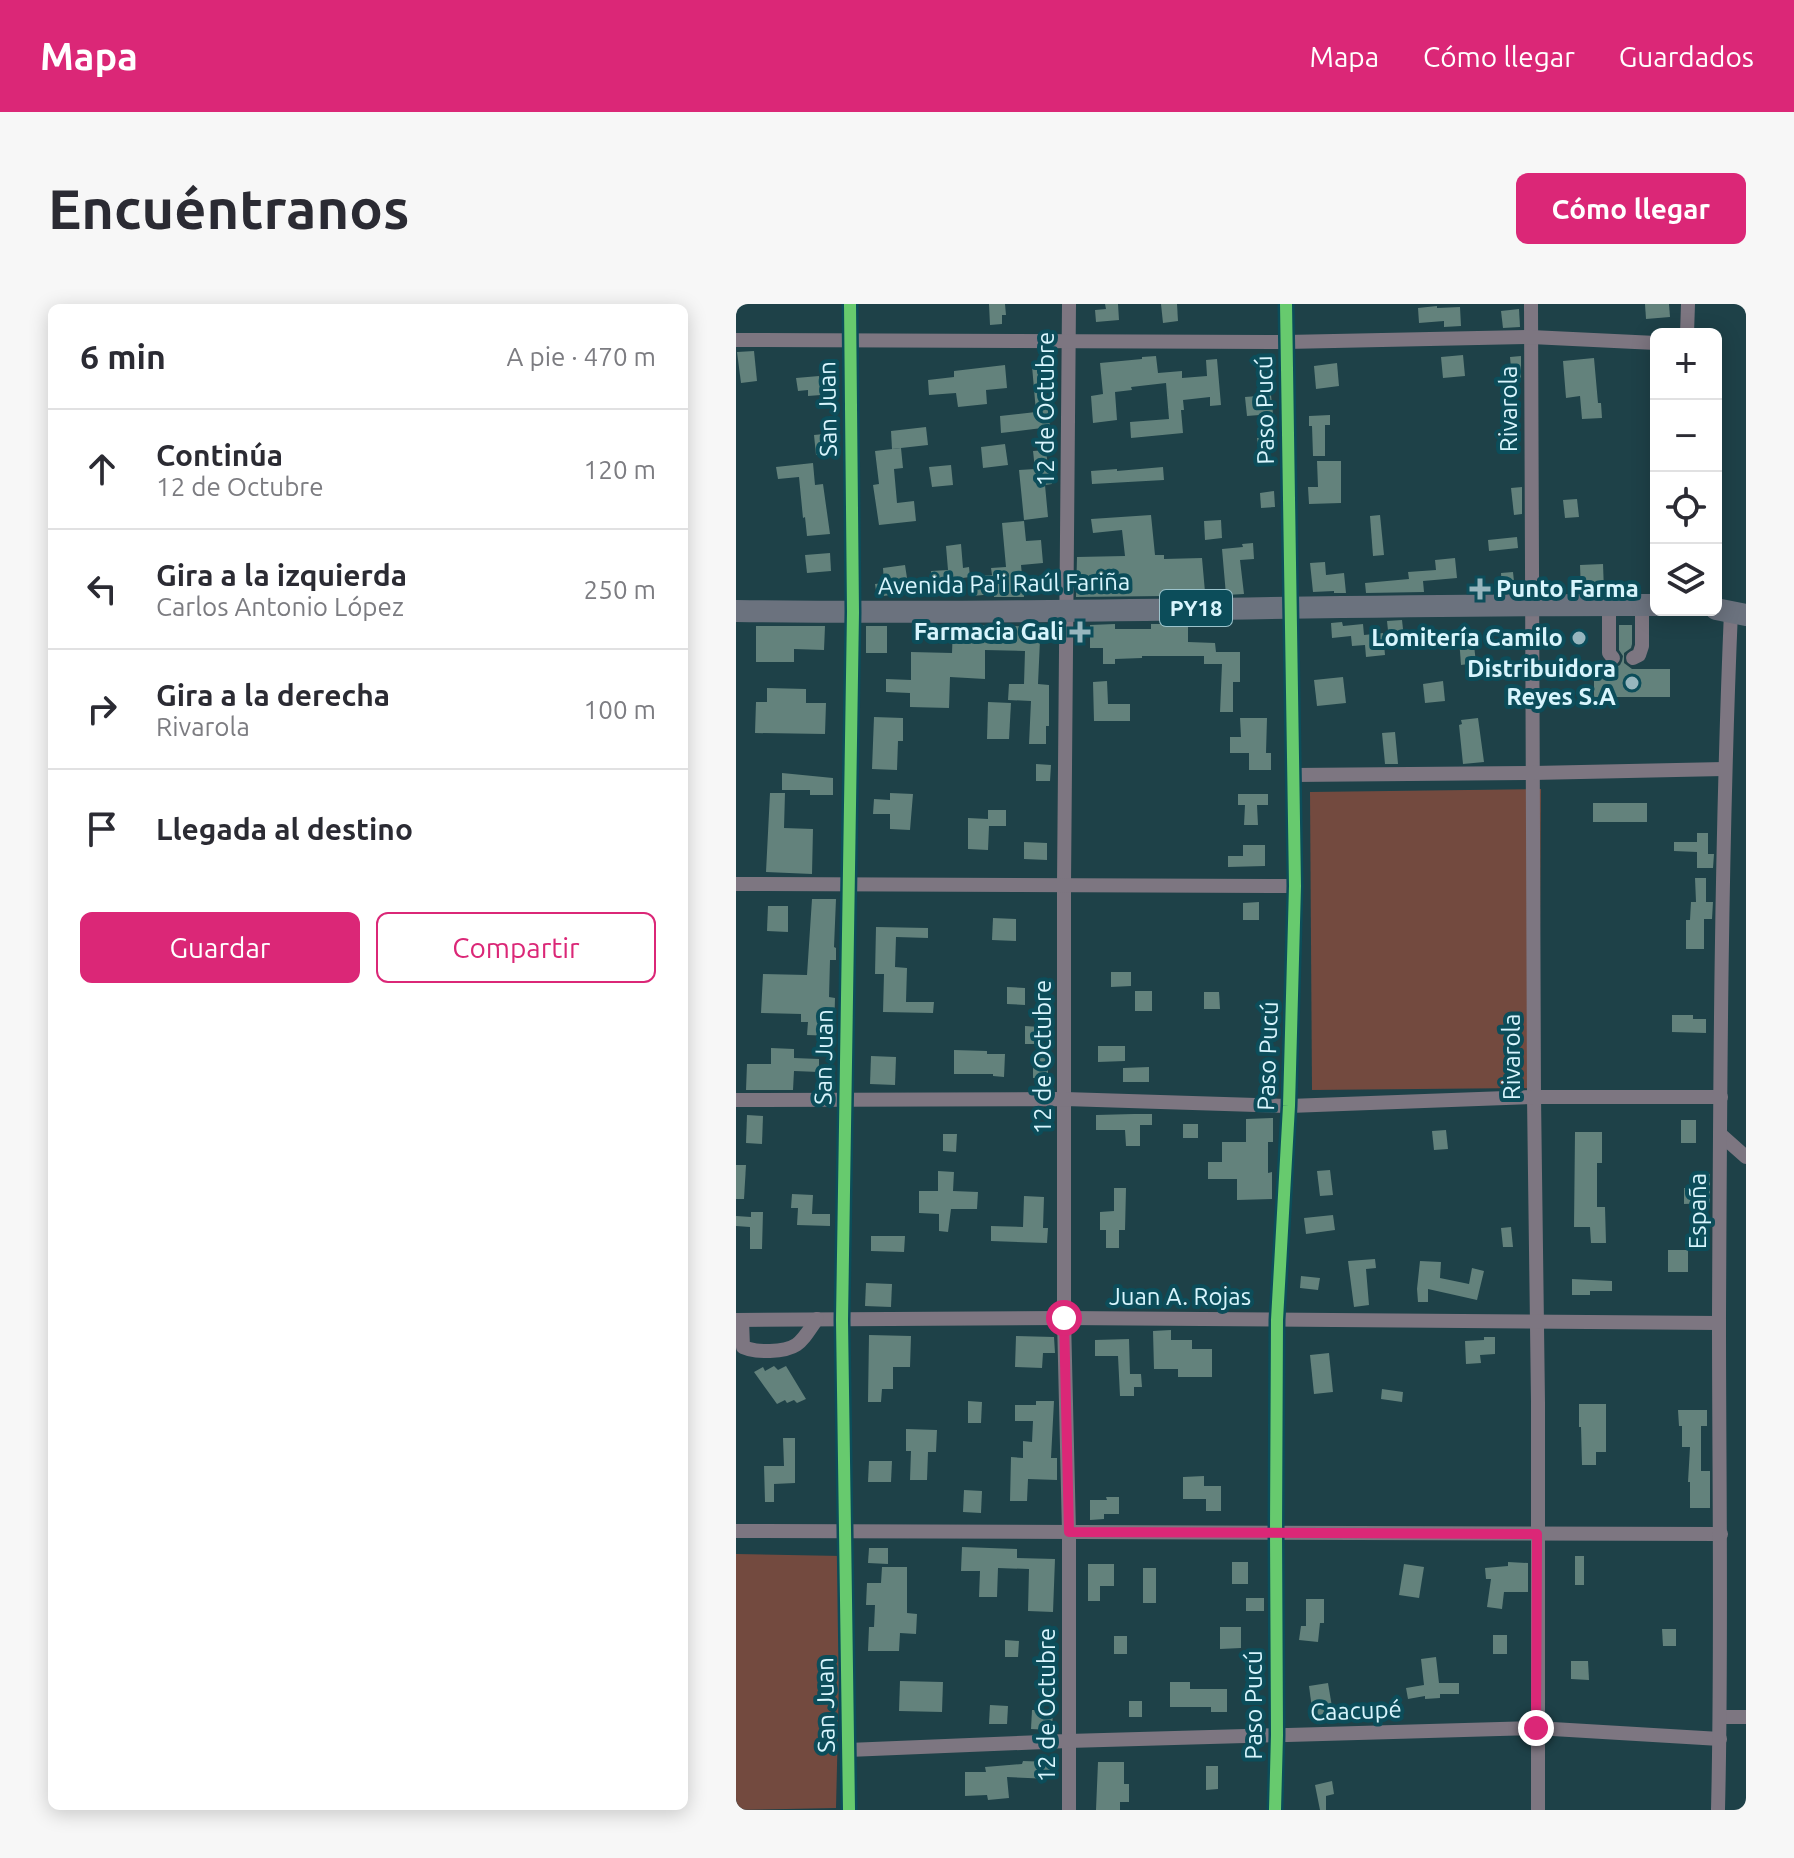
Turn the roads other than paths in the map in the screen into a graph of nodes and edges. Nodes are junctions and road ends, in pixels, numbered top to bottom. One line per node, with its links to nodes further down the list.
1 (850, 304): 10 (street, San Juan)
2 (1069, 304): 9 (street, 12 de Octubre)
3 (1286, 304): 11 (street, Paso Pucú)
4 (1531, 304): 7 (street, Rivarola)
5 (1688, 304): 6 (street)
6 (1687, 328)
7 (1531, 337): 11 (street); 12 (street); 13 (street, Rivarola)
8 (736, 340): 10 (street)
9 (1069, 340): 10 (street); 11 (street); 17 (street, 12 de Octubre)
10 (849, 341): 19 (street, San Juan)
11 (1286, 342): 16 (street, Paso Pucú)
12 (1650, 343)
13 (1531, 605): 14 (highway, Avenida Pa'i Raúl Fariña / PY18); 16 (highway, Avenida Pa'i Raúl Fariña / PY18); 24 (street, Rivarola)
14 (1609, 605): 15 (highway, Avenida Pa'i Raúl Fariña / PY18); 21 (street)
15 (1649, 605): 22 (street)
16 (1291, 607): 17 (highway, Avenida Pa'i Raúl Fariña / PY18); 25 (street, Paso Pucú)
17 (1067, 610): 19 (highway, Avenida Pa'i Raúl Fariña / PY18); 28 (street, 12 de Octubre)
18 (736, 611): 19 (highway, Avenida Pa'i Raúl Fariña / PY18)
19 (853, 612): 27 (street, San Juan)
20 (1731, 612): 23 (street, España)
21 (1613, 658)
22 (1633, 658)
23 (1724, 769): 24 (street); 31 (street, España)
24 (1533, 773): 25 (street); 30 (street, Rivarola)
25 (1293, 775): 29 (street, Paso Pucú)
26 (736, 884): 27 (street)
27 (849, 884): 28 (street); 34 (street, San Juan)
28 (1064, 884): 29 (street); 32 (street, 12 de Octubre)
29 (1295, 886): 35 (street, Paso Pucú)
30 (1534, 1097): 31 (street); 35 (street); 43 (street, Rivarola)
31 (1721, 1097): 36 (street, España)
32 (1065, 1099): 34 (street); 35 (street); 38 (street, 12 de Octubre)
33 (736, 1100): 34 (street)
34 (845, 1101): 41 (street, San Juan)
35 (1289, 1106): 42 (street, Paso Pucú)
36 (1720, 1134): 37 (street); 44 (street, España)
37 (1746, 1157)
38 (1064, 1318): 41 (street, Juan A. Rojas); 42 (street, Juan A. Rojas); 47 (street, 12 de Octubre)
39 (817, 1319): 40 (street, Juan A. Rojas); 40 (street); 41 (street, Juan A. Rojas)
40 (739, 1320)
41 (842, 1320): 46 (street, San Juan)
42 (1277, 1320): 43 (street, Juan A. Rojas); 48 (street, Paso Pucú)
43 (1537, 1320): 44 (street, Juan A. Rojas); 49 (street, Rivarola)
44 (1719, 1323): 50 (street, España)
45 (736, 1531): 46 (street)
46 (845, 1531): 47 (street); 57 (street, San Juan)
47 (1069, 1532): 48 (street); 56 (street, 12 de Octubre)
48 (1276, 1532): 49 (street); 54 (street, Paso Pucú)
49 (1537, 1534): 50 (street); 53 (street, Rivarola)
50 (1721, 1534): 51 (street, España)
51 (1720, 1717): 52 (street); 55 (street, España)
52 (1746, 1717)
53 (1536, 1728): 54 (street, Caacupé); 55 (street, Caacupé); 61 (street, Rivarola)
54 (1277, 1735): 56 (street, Caacupé); 60 (street, Paso Pucú)
55 (1720, 1739): 62 (street, España)
56 (1068, 1741): 57 (street, Caacupé); 59 (street, 12 de Octubre)
57 (848, 1750): 58 (street, San Juan)
58 (849, 1810)
59 (1069, 1810)
60 (1275, 1810)
61 (1538, 1810)
62 (1718, 1810)

